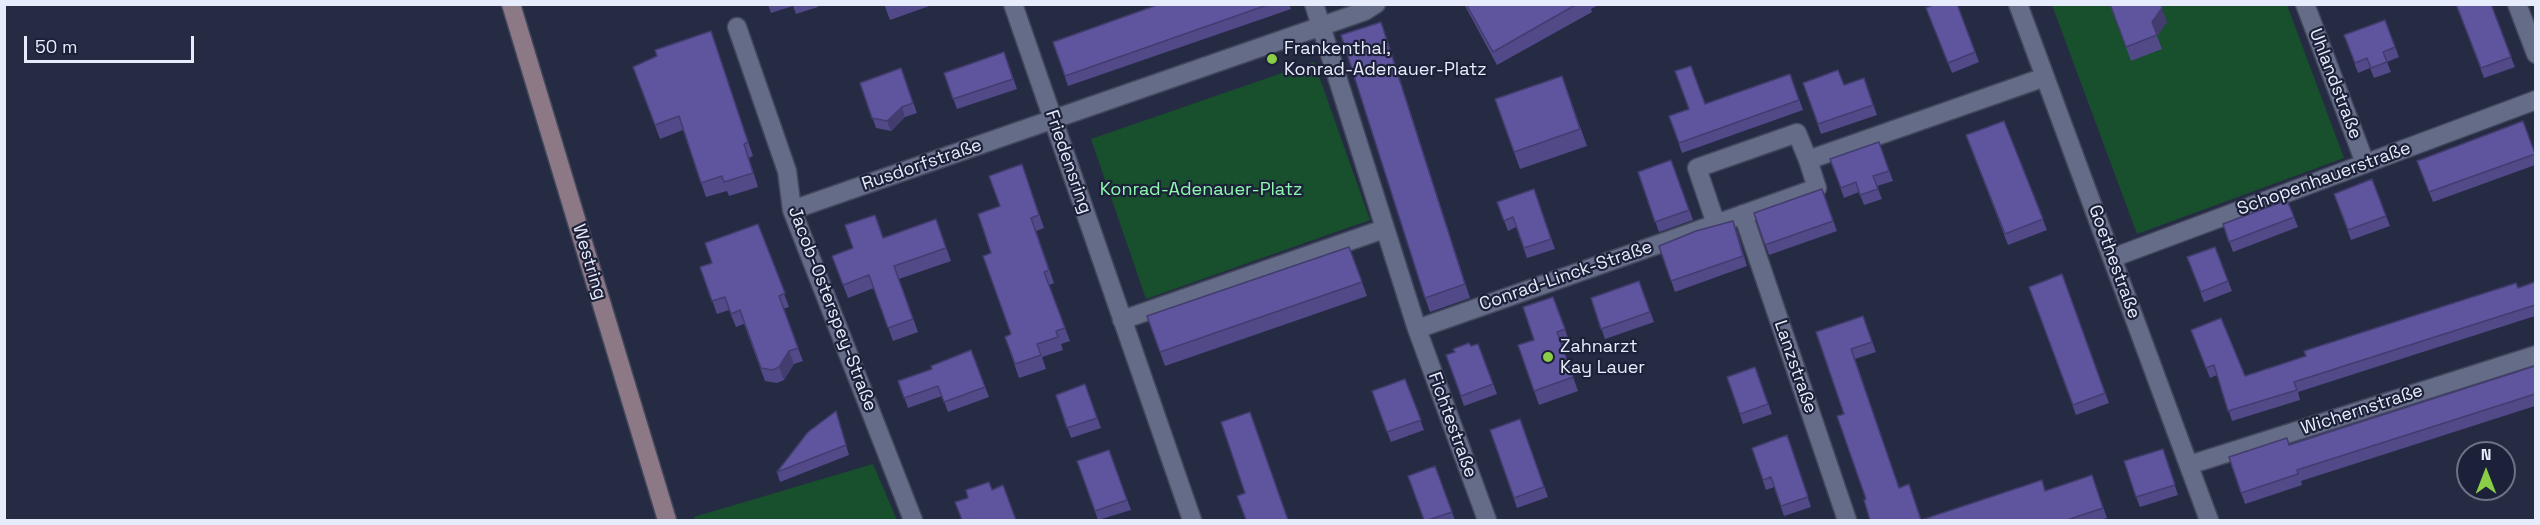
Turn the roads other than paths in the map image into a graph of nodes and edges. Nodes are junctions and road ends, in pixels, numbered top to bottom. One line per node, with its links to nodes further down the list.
1 (511, 4): 26 (main road, Westring)
2 (1014, 4): 13 (street, Friedensring)
3 (1314, 4): 8 (street)
4 (1376, 4): 8 (street)
5 (2018, 4): 11 (street, Goethestraße)
6 (2305, 4): 15 (street, Uhlandstraße)
7 (2517, 4): 10 (street)
8 (1322, 26): 13 (street); 19 (street)
9 (737, 27): 16 (street, Jacob-Osterspey-Straße)
10 (2535, 54)
11 (2046, 77): 14 (street); 20 (street, Goethestraße)
12 (2535, 100): 15 (street, Schopenhauerstraße)
13 (1053, 119): 16 (street, Rusdorfstraße); 21 (street, Friedensring)
14 (1808, 160): 17 (street, Conrad-Linck-Straße); 18 (street, Conrad-Linck-Straße)
15 (2365, 163): 20 (street, Schopenhauerstraße)
16 (792, 210): 27 (street, Jacob-Osterspey-Straße)
17 (1743, 214): 18 (street, Conrad-Linck-Straße); 30 (street, Lanzstraße)
18 (1716, 224): 22 (street, Conrad-Linck-Straße)
19 (1384, 229): 21 (street); 22 (street)
20 (2112, 258): 24 (street, Goethestraße)
21 (1122, 320): 28 (street, Friedensring)
22 (1417, 329): 29 (street, Fichtestraße)
23 (2535, 355): 24 (street, Wichernstraße)
24 (2189, 465): 25 (street, Goethestraße)
25 (2202, 519)
26 (667, 520)
27 (913, 520)
28 (1192, 520)
29 (1487, 520)
30 (1847, 520)

